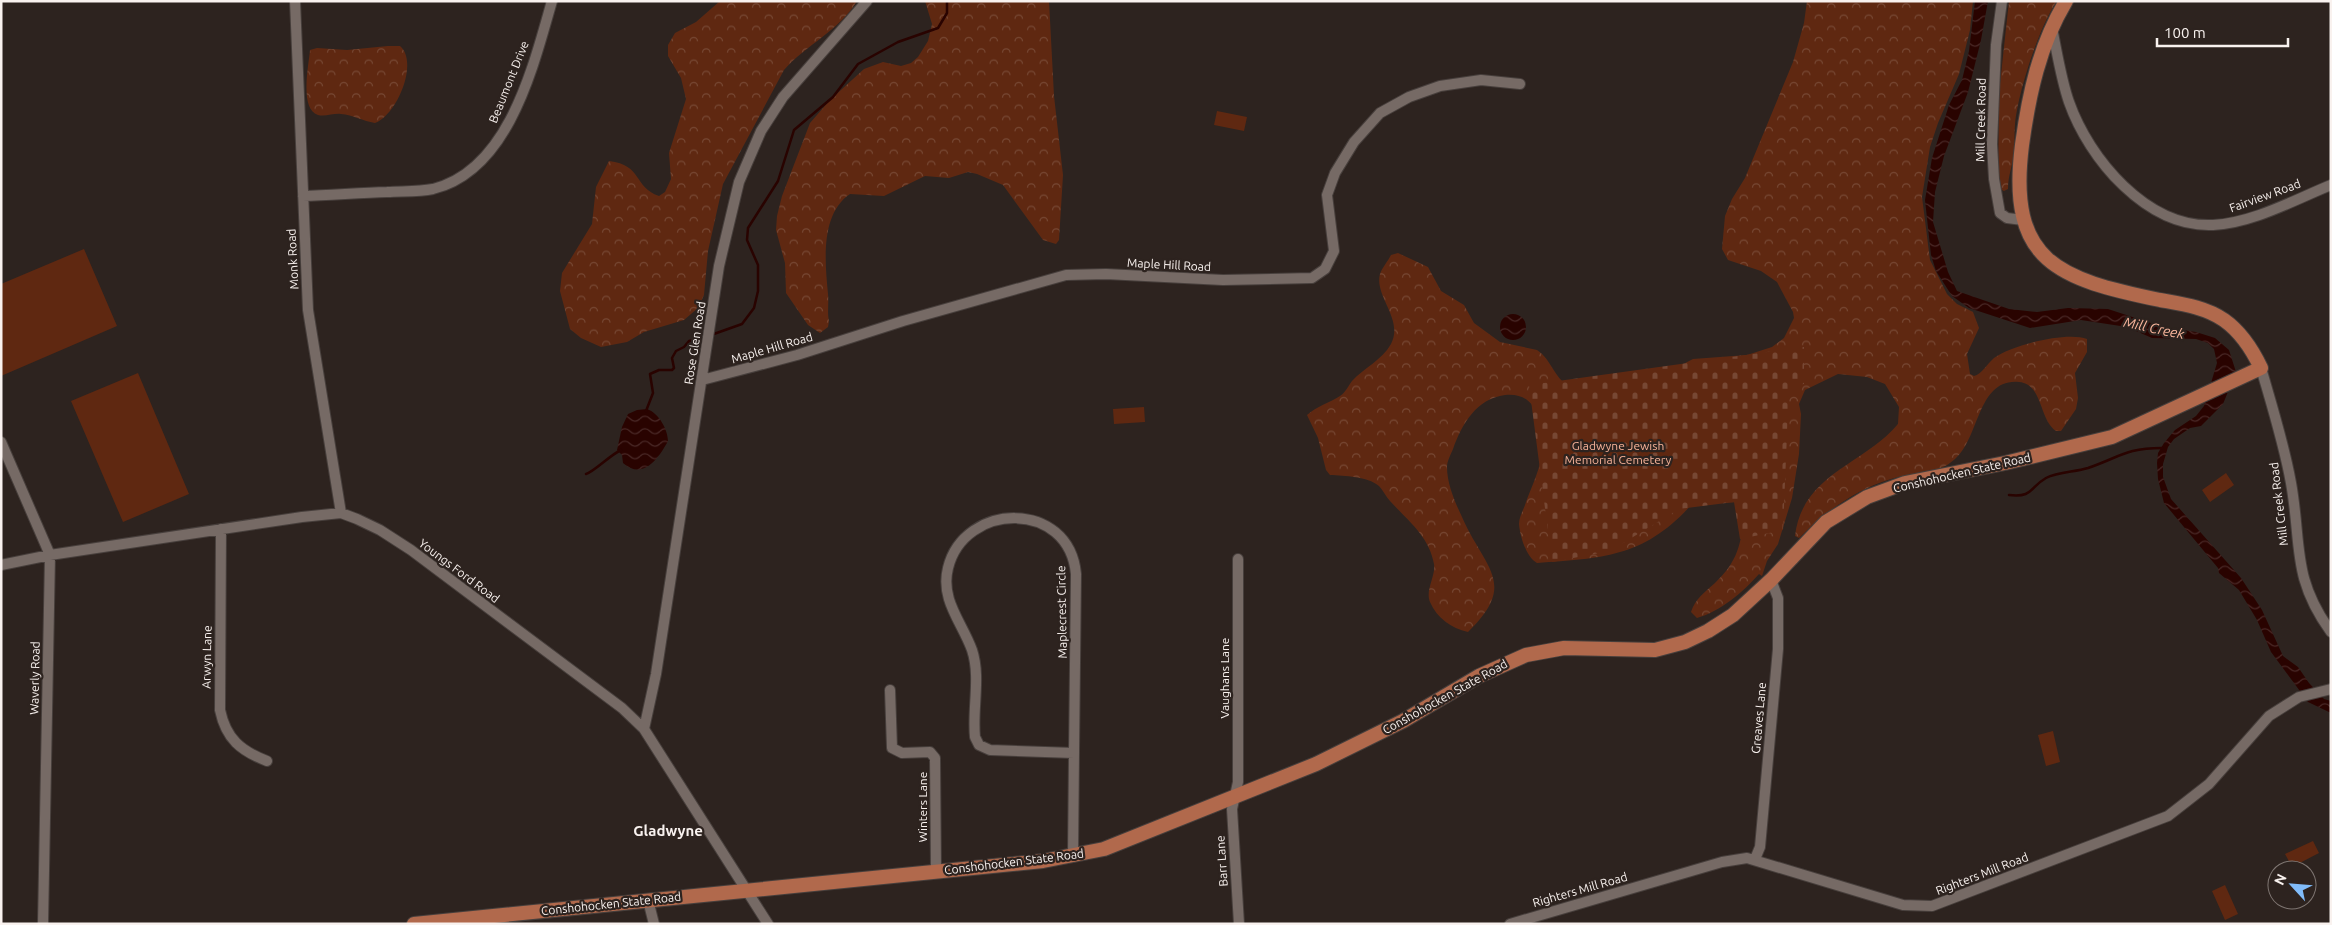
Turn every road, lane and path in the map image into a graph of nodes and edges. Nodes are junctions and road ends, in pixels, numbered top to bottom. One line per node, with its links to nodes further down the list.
1 (294, 1): 9 (street, Monk Road)
2 (552, 1): 9 (street, Beaumont Drive)
3 (867, 1): 12 (street, Rose Glen Road)
4 (2002, 1): 10 (street, Mill Creek Road)
5 (2066, 1): 6 (main road)
6 (2052, 28): 8 (street, Fairview Road); 10 (main road)
7 (1520, 84): 12 (street, Maple Hill Road)
8 (2331, 185)
9 (303, 196): 14 (street, Monk Road)
10 (2023, 220): 11 (main road)
11 (2261, 368): 19 (main road, Conshohocken State Road); 20 (street, Mill Creek Road)
12 (702, 380): 23 (street, Rose Glen Road)
13 (1, 442): 16 (street, Waverly Road)
14 (341, 514): 15 (street, Youngs Ford Road); 23 (street, Youngs Ford Road)
15 (220, 529): 16 (street, Youngs Ford Road); 25 (street, Arwyn Lane)
16 (50, 555): 18 (street, Youngs Ford Road); 32 (street, Waverly Road)
17 (1238, 559): 26 (street, Vaughans Lane)
18 (1, 565)
19 (1771, 580): 26 (main road, Conshohocken State Road); 28 (street, Greaves Lane)
20 (2331, 632)
21 (2331, 689): 28 (street, Righters Mill Road)
22 (890, 690): 29 (street, Winters Lane)
23 (644, 729): 30 (street, Youngs Ford Road)
24 (1074, 753): 24 (street, Maplecrest Circle); 27 (street, Maplecrest Circle)
25 (267, 761)
26 (1234, 797): 27 (main road, Conshohocken State Road); 36 (street, Barr Lane)
27 (1073, 857): 29 (main road, Conshohocken State Road)
28 (1755, 859): 37 (street, Righters Mill Road)
29 (936, 872): 30 (main road, Conshohocken State Road)
30 (746, 890): 31 (main road, Conshohocken State Road); 35 (street, Youngs Ford Road)
31 (648, 900): 33 (main road, Conshohocken State Road); 34 (street)
32 (43, 924)
33 (414, 924)
34 (654, 924)
35 (768, 924)
36 (1239, 924)
37 (1510, 924)

